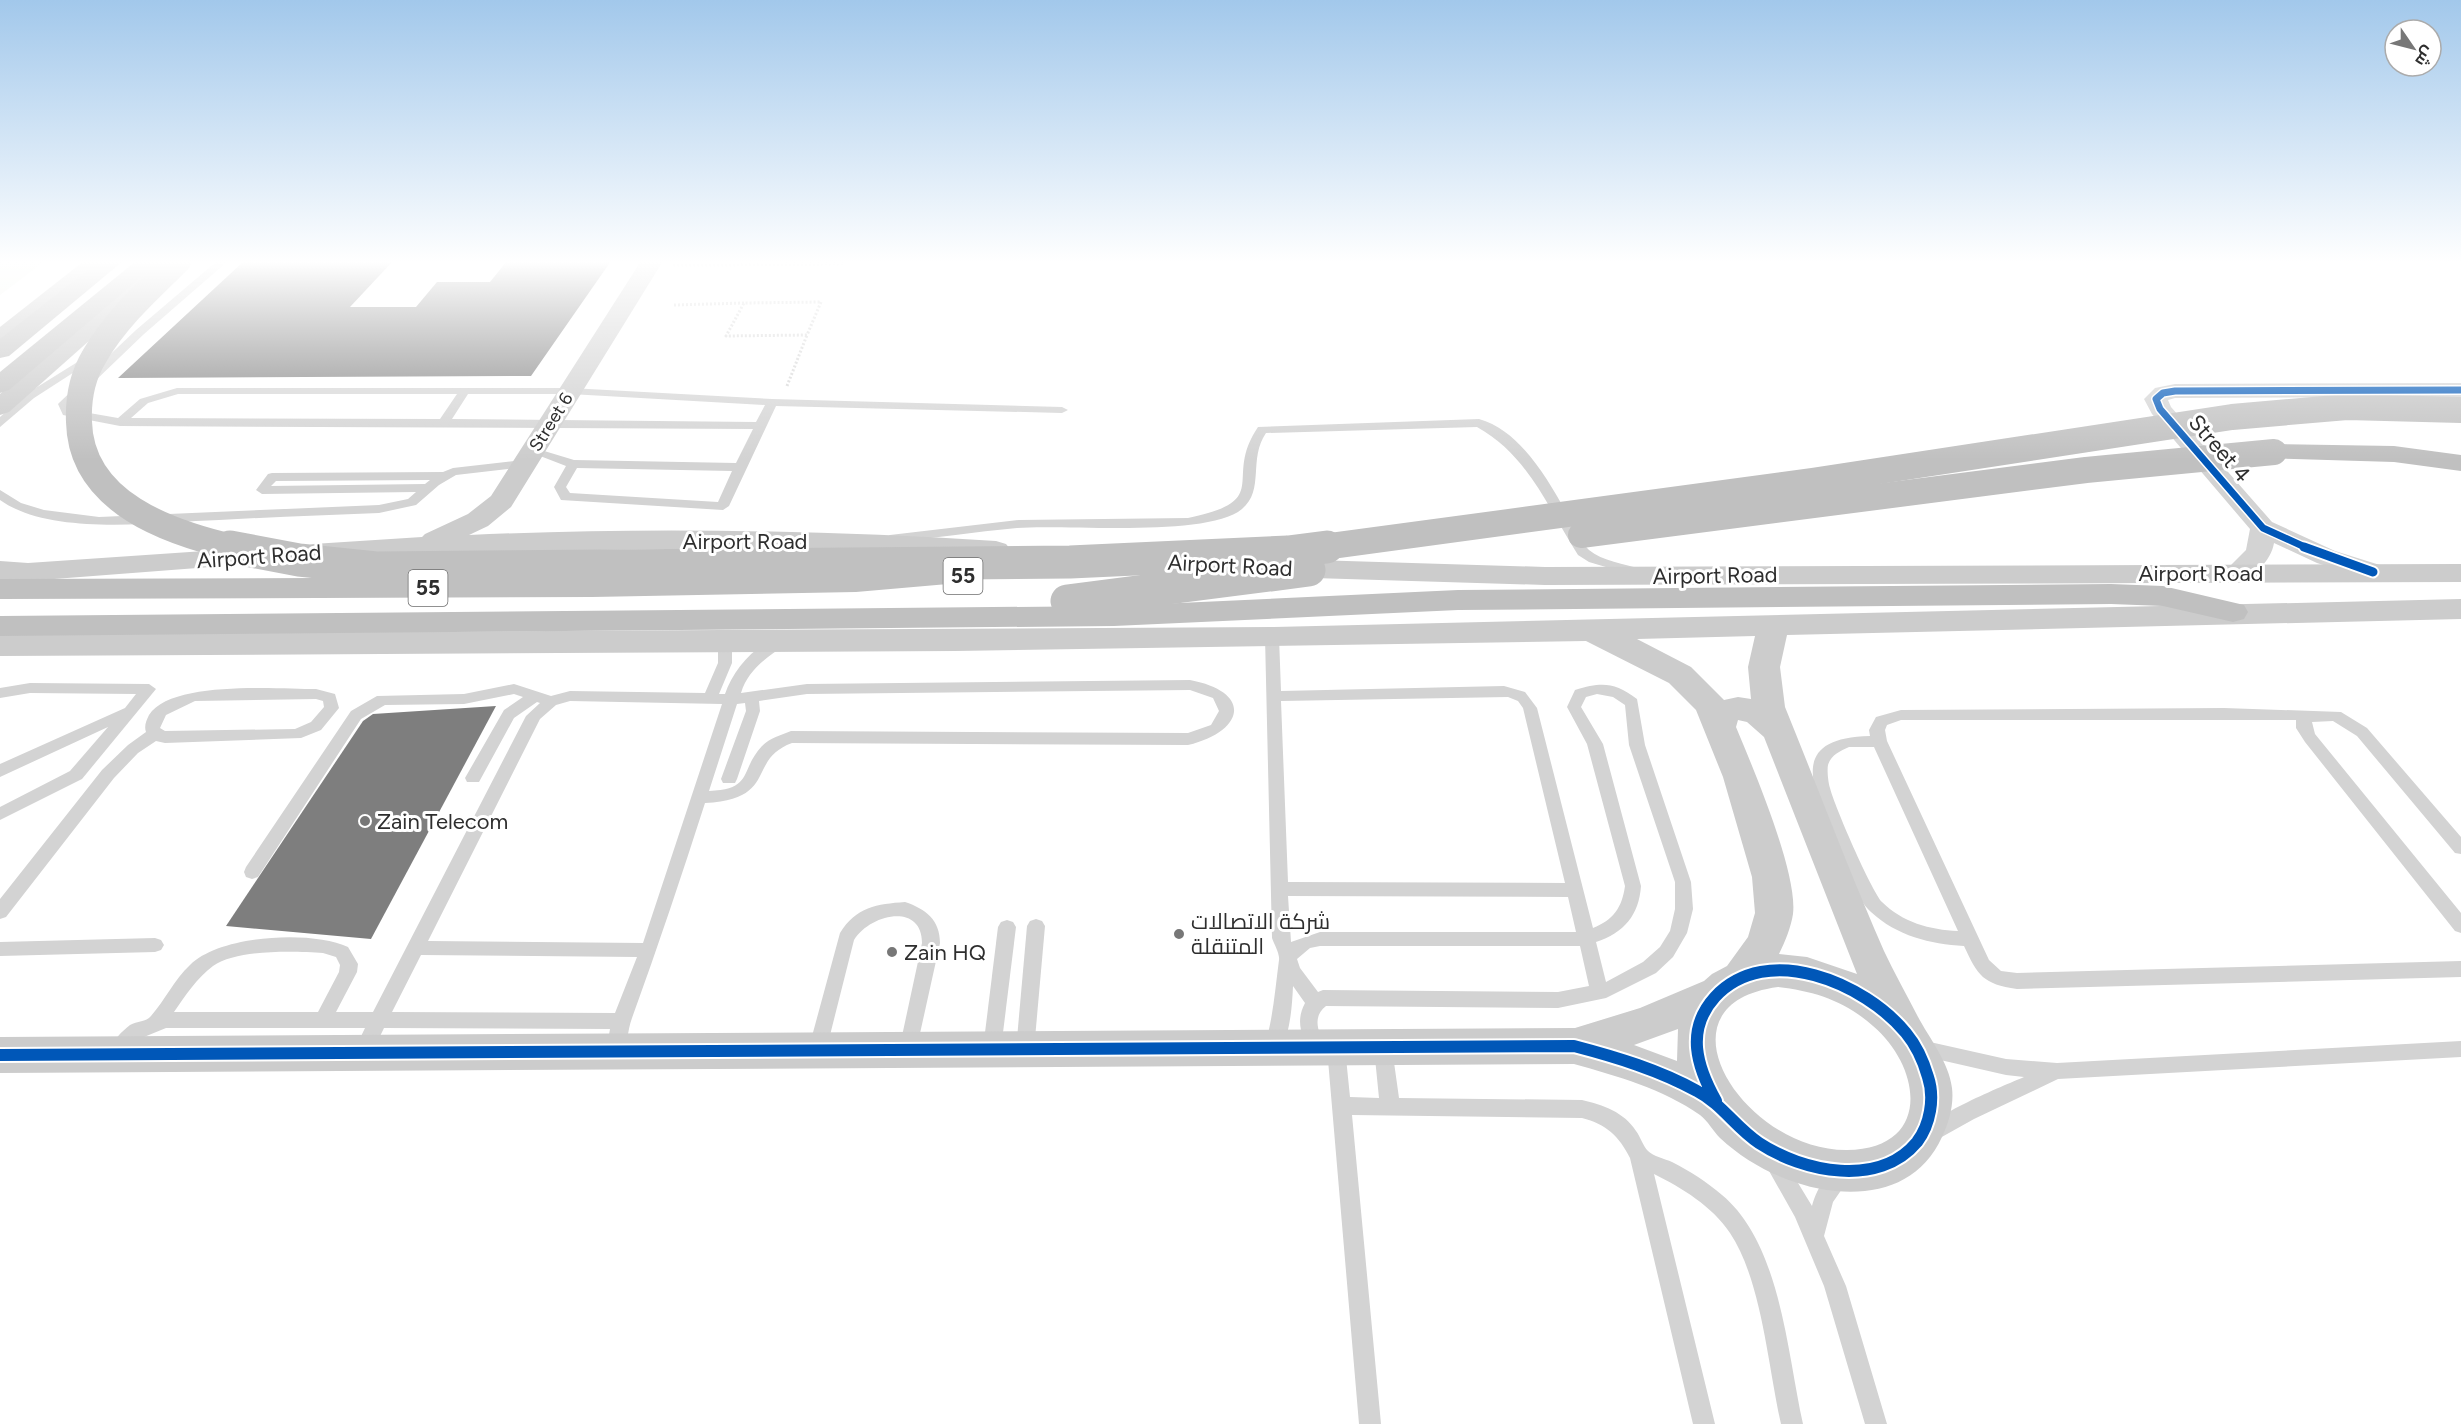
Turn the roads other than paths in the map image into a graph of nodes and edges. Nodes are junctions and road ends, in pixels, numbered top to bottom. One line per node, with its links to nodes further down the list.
1 (14, 327): 9 (main road)
2 (29, 327): 10 (highway)
3 (69, 327): 11 (highway)
4 (90, 327): 16 (main road)
5 (115, 327): 35 (highway, bridge)
6 (145, 327): 8 (lane)
7 (615, 327): 14 (main road, Street 6)
8 (140, 332): 19 (lane); 20 (lane)
9 (0, 339)
10 (0, 351)
11 (0, 385)
12 (2461, 390): 31 (street, Street 4)
13 (465, 391): 14 (lane); 19 (lane); 22 (lane)
14 (575, 391): 15 (lane); 21 (main road, Street 6)
15 (772, 402): 17 (lane); 23 (lane)
16 (0, 406)
17 (1062, 410)
18 (2461, 410): 35 (highway, bridge)
19 (120, 422): 22 (lane)
20 (0, 423)
21 (555, 423): 22 (lane); 23 (lane); 24 (main road, Street 6)
22 (443, 424)
23 (760, 426): 27 (lane)
24 (534, 460): 26 (lane); 28 (lane); 32 (main road, Street 6); 34 (main road, Street 6)
25 (2461, 463): 44 (highway, bridge)
26 (573, 464): 27 (lane); 27 (lane)
27 (740, 467)
28 (443, 476): 29 (lane); 29 (lane)
29 (428, 488): 30 (lane)
30 (0, 494)
31 (2263, 528): 37 (street, Street 4); 38 (street)
32 (589, 541): 33 (main road, Airport Road / 55); 34 (main road, Airport Road / 55)
33 (875, 541): 40 (main road, Airport Road / 55); 40 (lane)
34 (416, 546): 36 (main road, Airport Road / 55)
35 (1070, 562): 41 (highway, Airport Road / 55, bridge)
36 (0, 570)
37 (2373, 572): 38 (main road, Airport Road / 55); 39 (main road, Airport Road / 55)
38 (2236, 573): 40 (main road, Airport Road / 55)
39 (2461, 573)
40 (1647, 576)
41 (0, 589)
42 (2461, 609): 43 (main road, Airport Road)
43 (2232, 612): 44 (highway); 46 (main road, Airport Road)
44 (850, 618): 45 (highway, 55)
45 (0, 626)
46 (1774, 627): 47 (main road, Airport Road); 61 (main road)
47 (1587, 630): 48 (main road, Airport Road); 62 (main road)
48 (1272, 638): 50 (main road, Airport Road); 54 (lane)
49 (725, 641): 50 (main road, Airport Road); 51 (main road, Airport Road); 55 (lane)
50 (783, 641): 57 (lane)
51 (0, 645)
52 (0, 693): 59 (lane)
53 (536, 695): 58 (lane); 66 (lane); 72 (lane)
54 (1273, 696): 73 (lane); 74 (lane)
55 (710, 698): 57 (lane); 58 (lane)
56 (750, 698): 57 (lane); 67 (lane); 68 (lane)
57 (733, 699): 68 (lane)
58 (551, 701): 82 (lane)
59 (129, 711): 65 (lane); 69 (lane)
60 (2310, 715): 64 (lane); 71 (lane); 77 (lane)
61 (1775, 728): 62 (main road); 70 (main road)
62 (1719, 730): 87 (main road)
63 (155, 734): 63 (lane); 75 (lane)
64 (1879, 741): 70 (lane); 80 (lane)
65 (0, 771)
66 (473, 778)
67 (729, 779)
68 (700, 797): 84 (lane)
69 (0, 814)
70 (1831, 833): 80 (lane); 94 (main road)
71 (2461, 848)
72 (252, 872)
73 (1278, 889): 74 (lane); 85 (lane)
74 (1576, 890): 79 (lane)
75 (0, 912)
76 (1036, 926): 102 (lane)
77 (2461, 926)
78 (1007, 927): 102 (lane)
79 (1587, 938): 85 (lane); 88 (lane); 88 (lane)
80 (1970, 939): 86 (lane)
81 (155, 945): 83 (lane)
82 (418, 948): 84 (lane); 92 (lane)
83 (0, 949)
84 (649, 950): 93 (lane)
85 (1286, 960): 89 (lane); 96 (lane)
86 (2461, 969)
87 (1728, 986): 94 (main road); 95 (main road); 106 (main road)
88 (1600, 993): 89 (lane)
89 (1315, 1003): 97 (lane)
90 (323, 1020): 91 (lane); 91 (lane); 92 (lane)
91 (157, 1022): 104 (lane)
92 (371, 1036): 93 (main road); 104 (main road)
93 (618, 1036): 100 (main road)
94 (1910, 1039): 105 (lane); 109 (main road)
95 (1574, 1046): 98 (main road); 106 (main road)
96 (1273, 1048): 97 (main road); 102 (main road)
97 (1327, 1048): 98 (main road); 107 (lane)
98 (1383, 1048): 108 (lane)
99 (2461, 1049): 105 (lane)
100 (817, 1050): 101 (main road); 101 (lane)
101 (908, 1050): 102 (main road)
102 (1009, 1050)
103 (0, 1055): 104 (main road)
104 (114, 1055)
105 (2057, 1071): 109 (lane)
106 (1716, 1101): 110 (main road)
107 (1342, 1106): 108 (lane); 114 (lane)
108 (1390, 1107): 111 (lane)
109 (1919, 1141): 112 (main road)
110 (1761, 1144): 112 (main road); 113 (lane)
111 (1640, 1157): 115 (lane); 116 (lane)
112 (1846, 1172): 113 (lane)
113 (1815, 1234): 117 (lane)
114 (1370, 1424)
115 (1704, 1424)
116 (1792, 1424)
117 (1876, 1424)

